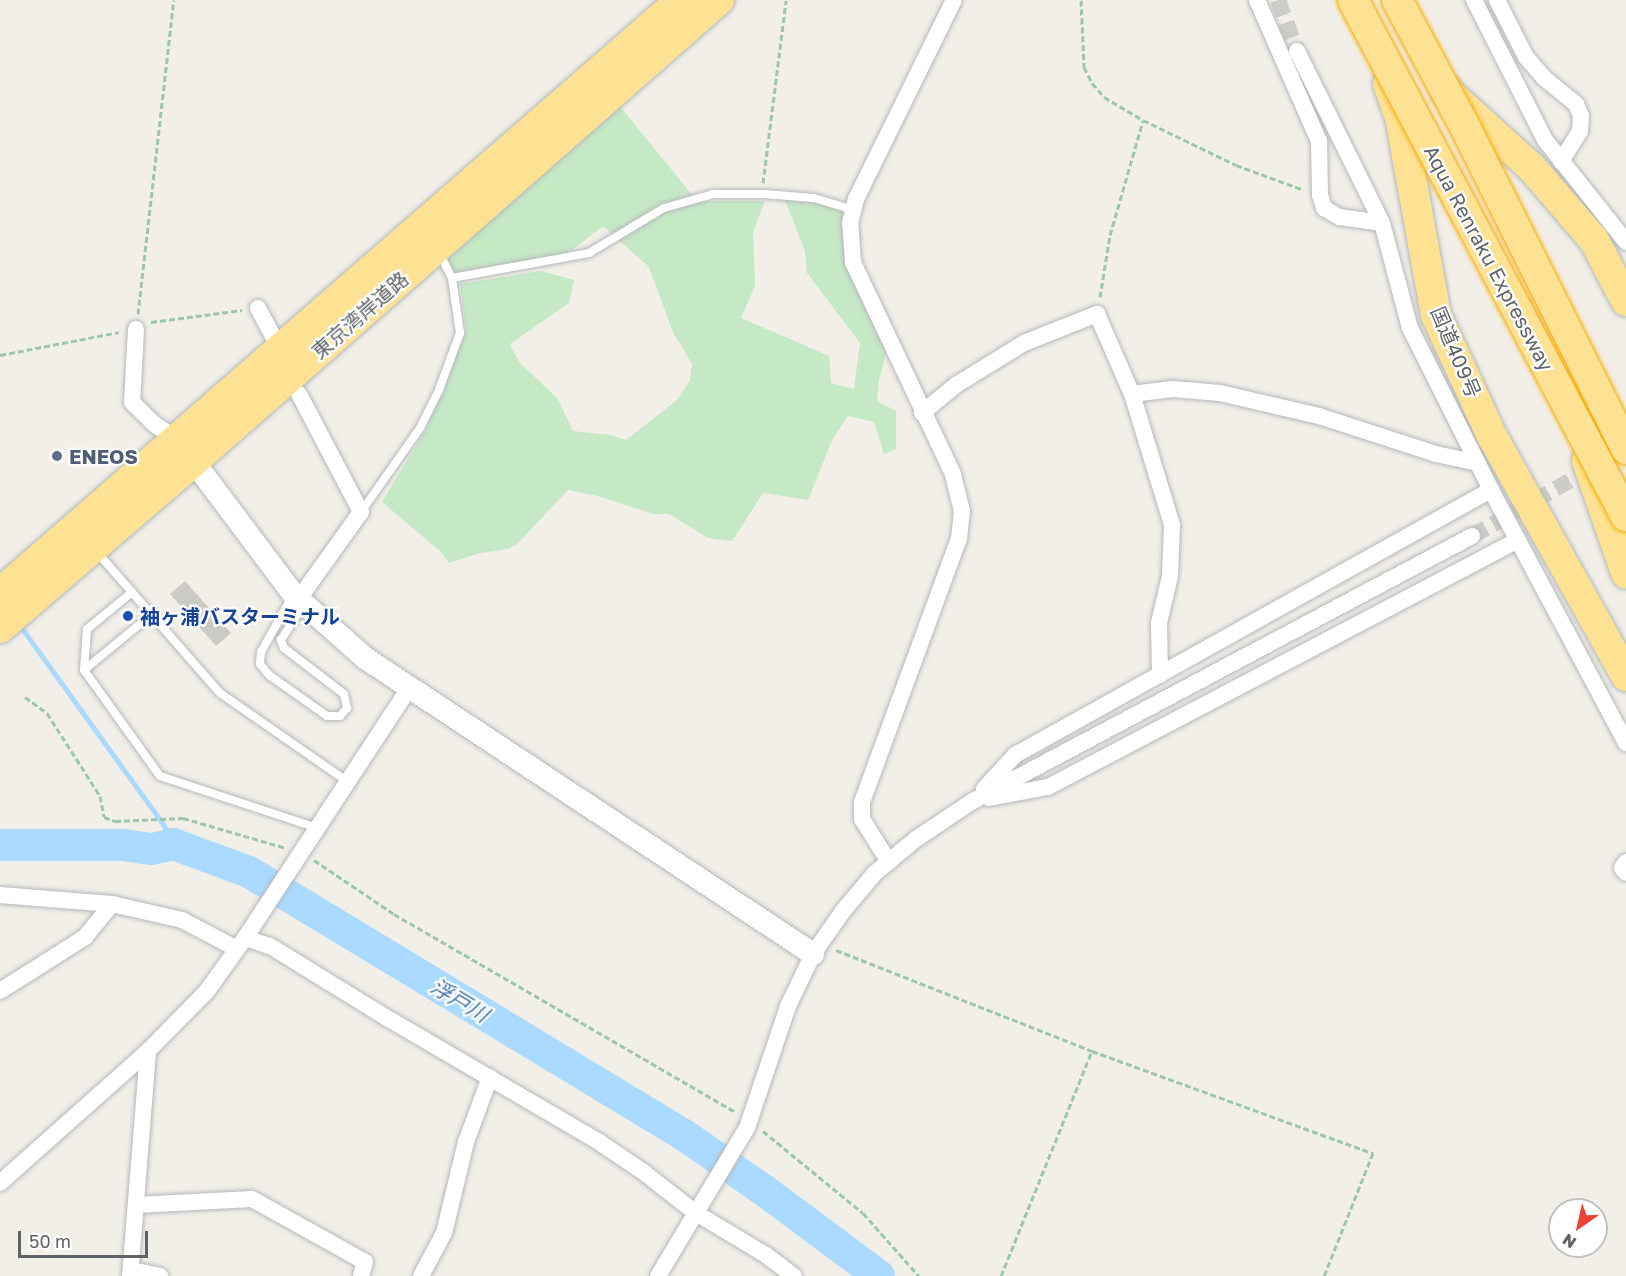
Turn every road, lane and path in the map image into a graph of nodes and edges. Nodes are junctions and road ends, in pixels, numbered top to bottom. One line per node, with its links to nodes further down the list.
1 (174, 0): 26 (path)
2 (681, 0): 34 (highway, 東京湾岸道路)
3 (718, 0): 21 (highway, 東京湾岸道路)
4 (786, 0): 16 (path)
5 (954, 0): 18 (street)
6 (1081, 0): 14 (path)
7 (1257, 0): 17 (street)
8 (1397, 0): 33 (highway, Aqua Renraku Expressway, bridge)
9 (1474, 0): 15 (street)
10 (1497, 0): 15 (street)
11 (1365, 3): 13 (highway); 38 (highway, Aqua Renraku Expressway, bridge); 42 (highway); 50 (highway, 国道409号)
12 (1297, 51): 19 (street)
13 (1415, 57): 23 (highway); 32 (highway)
14 (1143, 120): 17 (path); 25 (path)
15 (1561, 161): 20 (street)
16 (764, 194): 18 (lane); 22 (lane)
17 (1320, 195): 19 (street)
18 (854, 210): 31 (street)
19 (1382, 223): 35 (street)
20 (1626, 242)
21 (436, 249): 22 (lane); 34 (highway, 東京湾岸道路)
22 (452, 278): 37 (lane)
23 (1626, 302)
24 (258, 308): 26 (path); 27 (street)
25 (1097, 314): 30 (street); 31 (street)
26 (136, 329): 28 (path); 34 (street)
27 (273, 336)
28 (0, 355)
29 (299, 394): 37 (street)
30 (1132, 394): 35 (street); 49 (street)
31 (922, 413): 58 (street)
32 (1626, 443)
33 (1626, 449)
34 (185, 450): 41 (highway, 東京湾岸道路); 43 (highway, 東京湾岸道路); 45 (street)
35 (1479, 463): 36 (street)
36 (1491, 490): 40 (street); 49 (street)
37 (361, 512): 45 (street)
38 (1626, 516)
39 (1472, 536): 55 (street)
40 (1518, 540): 53 (street); 55 (street)
41 (93, 548): 44 (lane); 47 (highway, 東京湾岸道路)
42 (1626, 573)
43 (0, 593)
44 (131, 593): 46 (lane); 48 (lane)
45 (298, 600): 45 (lane); 51 (street)
46 (151, 615): 48 (lane); 54 (lane)
47 (0, 628)
48 (84, 669): 56 (lane)
49 (1160, 675): 55 (street)
50 (1626, 676)
51 (410, 687): 54 (street); 64 (street)
52 (25, 697): 57 (path)
53 (1626, 743)
54 (348, 782): 56 (street)
55 (973, 801): 58 (street)
56 (317, 828): 57 (street)
57 (301, 852): 63 (street); 69 (path)
58 (889, 861): 64 (street)
59 (1626, 862): 60 (street)
60 (1626, 873)
61 (0, 895): 62 (street)
62 (112, 903): 63 (street); 65 (street)
63 (241, 944): 66 (street); 68 (street)
64 (817, 948): 67 (path); 69 (street)
65 (0, 991)
66 (148, 1051): 70 (street); 71 (street)
67 (1092, 1051): 80 (path); 81 (path)
68 (490, 1077): 72 (street); 76 (street)
69 (748, 1123): 72 (street); 79 (path)
70 (0, 1183)
71 (136, 1205): 73 (street); 75 (street)
72 (696, 1213): 77 (street); 78 (street)
73 (131, 1273): 74 (street)
74 (160, 1276)
75 (361, 1276)
76 (422, 1276)
77 (658, 1276)
78 (794, 1276)
79 (920, 1276)
80 (1001, 1276)
81 (1323, 1276)

